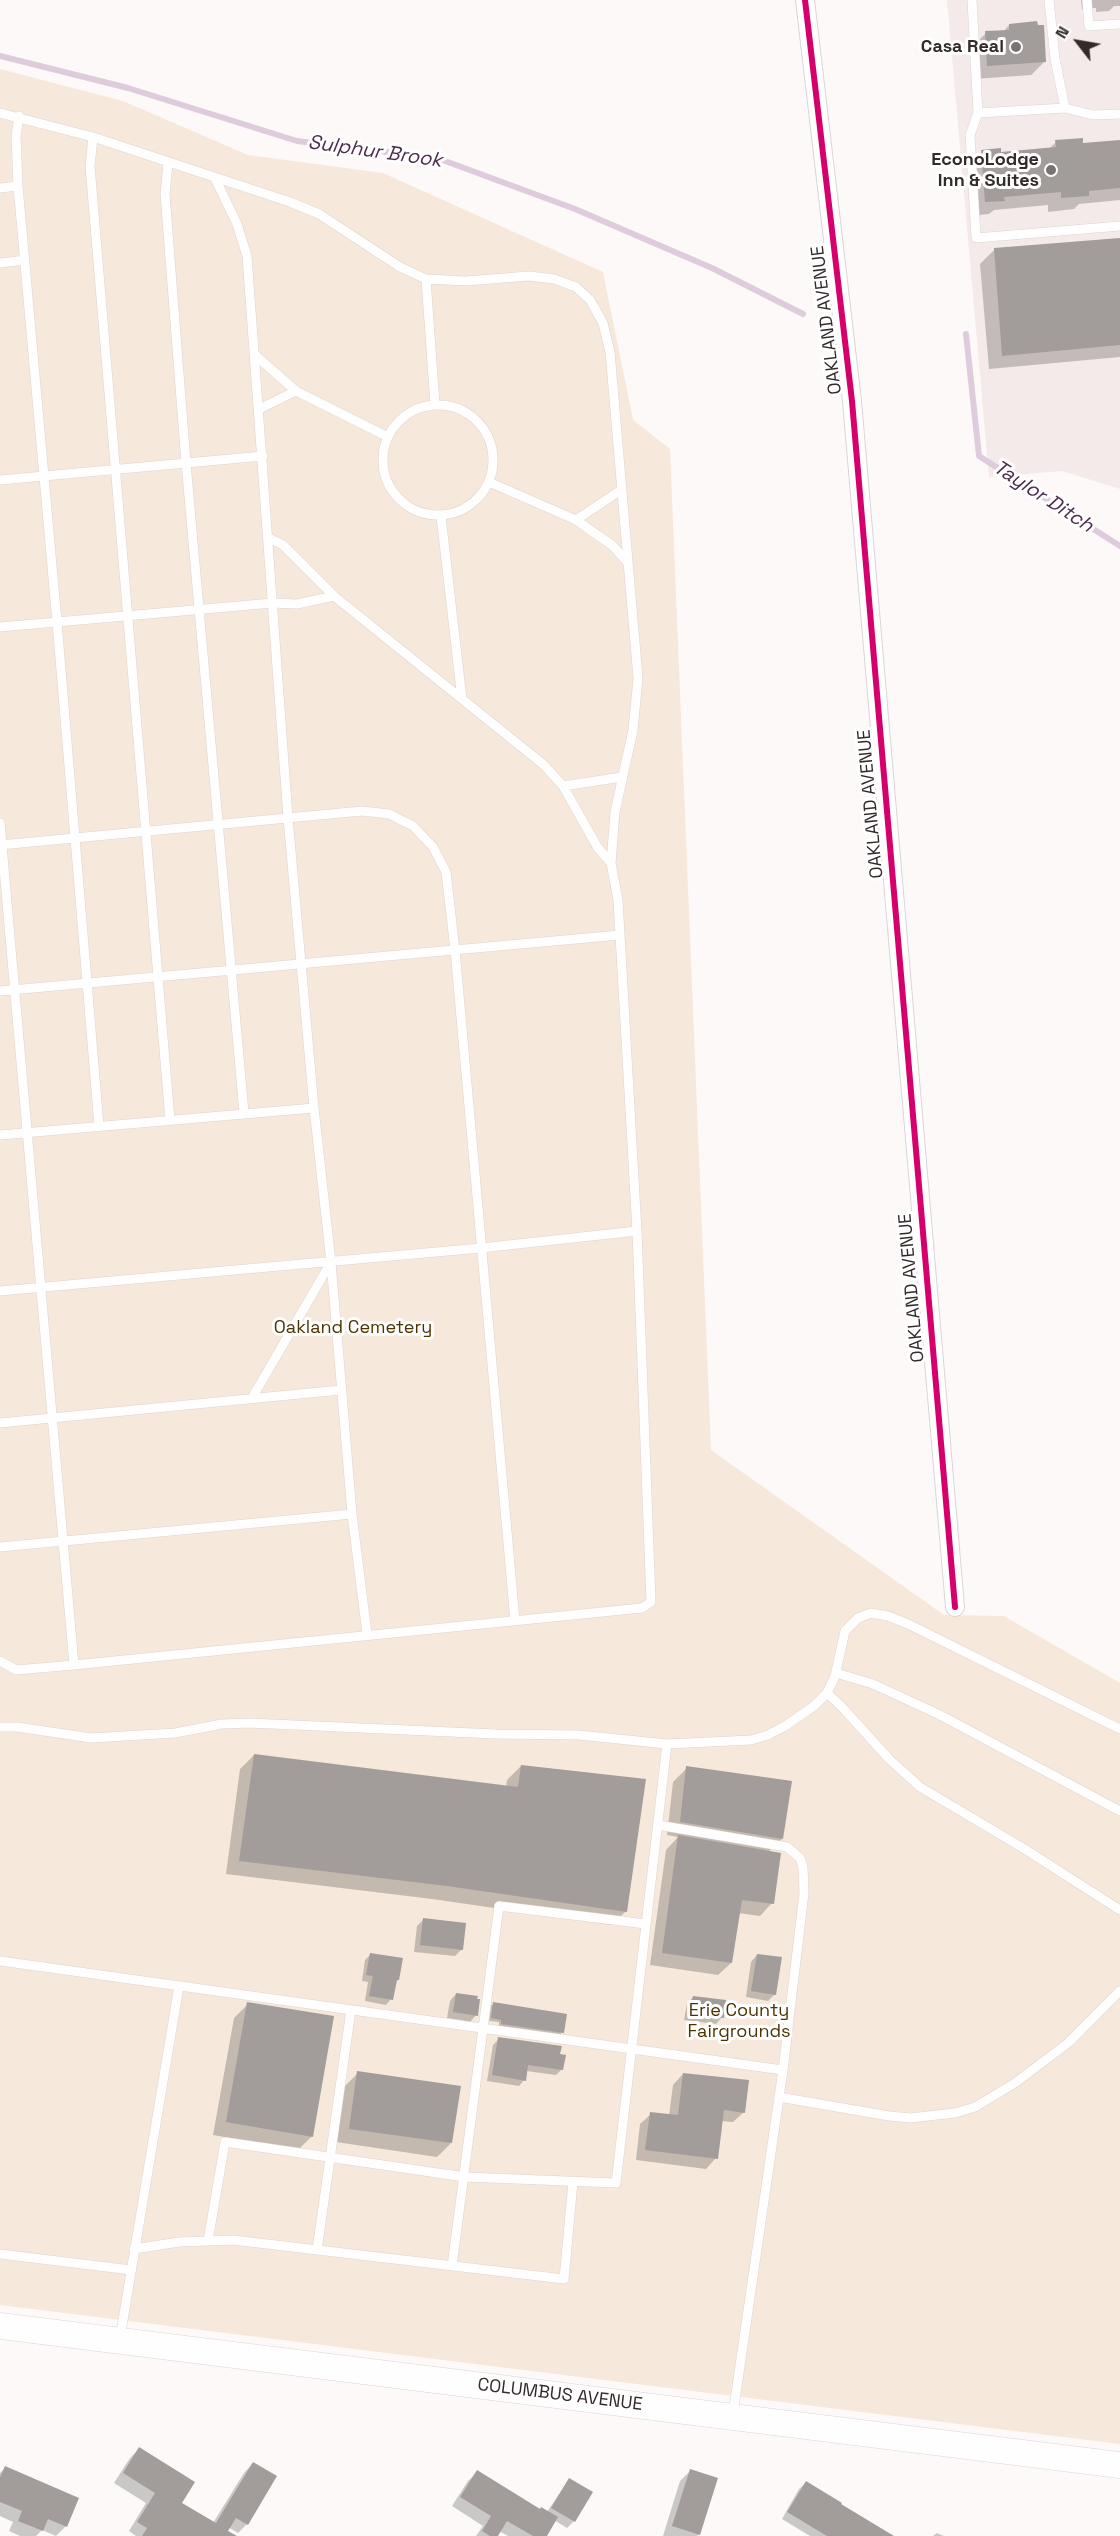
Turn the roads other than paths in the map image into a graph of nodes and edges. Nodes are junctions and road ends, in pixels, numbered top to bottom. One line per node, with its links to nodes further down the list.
1 (805, 0): 78 (street, OAKLAND AVENUE)
2 (972, 0): 8 (lane)
3 (1049, 0): 6 (lane)
4 (1087, 0): 5 (lane)
5 (1120, 24)
6 (1065, 108): 8 (lane); 9 (lane)
7 (0, 113): 10 (lane)
8 (978, 113): 16 (lane)
9 (1120, 114)
10 (19, 116): 11 (lane); 14 (lane)
11 (93, 137): 12 (lane); 27 (lane)
12 (168, 163): 13 (lane); 26 (lane)
13 (215, 178): 19 (lane); 20 (lane)
14 (18, 186): 15 (lane); 17 (lane)
15 (0, 188)
16 (1120, 226)
17 (25, 260): 18 (lane); 28 (lane)
18 (0, 263)
19 (426, 279): 22 (lane); 31 (lane)
20 (255, 355): 21 (lane); 23 (lane)
21 (296, 391): 23 (lane); 24 (lane)
22 (435, 405): 24 (lane); 30 (lane)
23 (259, 409): 25 (lane)
24 (388, 437): 32 (lane)
25 (263, 456): 26 (lane); 34 (lane)
26 (186, 463): 27 (lane); 38 (lane)
27 (115, 470): 28 (lane); 39 (lane)
28 (44, 475): 29 (lane); 40 (lane)
29 (0, 480)
30 (489, 482): 32 (lane); 33 (lane)
31 (621, 490): 33 (lane); 35 (lane)
32 (441, 516): 42 (lane)
33 (576, 520): 35 (lane)
34 (269, 538): 36 (lane); 37 (lane)
35 (628, 563): 43 (lane)
36 (334, 596): 37 (lane); 42 (lane)
37 (273, 603): 38 (lane); 45 (lane)
38 (198, 610): 39 (lane); 47 (lane)
39 (129, 616): 40 (lane); 48 (lane)
40 (57, 622): 41 (lane); 49 (lane)
41 (0, 627)
42 (462, 699): 44 (lane)
43 (622, 777): 44 (lane); 51 (lane)
44 (563, 786): 51 (lane)
45 (288, 818): 47 (lane); 53 (lane); 54 (lane)
46 (0, 823): 50 (lane)
47 (217, 825): 48 (lane); 55 (lane)
48 (148, 832): 49 (lane); 56 (lane)
49 (75, 838): 50 (lane); 57 (lane)
50 (1, 845): 58 (lane)
51 (611, 863): 52 (lane)
52 (620, 935): 53 (lane); 66 (lane)
53 (455, 950): 54 (lane); 67 (lane)
54 (301, 965): 55 (lane); 60 (lane)
55 (231, 970): 56 (lane); 61 (lane)
56 (159, 976): 57 (lane); 62 (lane)
57 (88, 982): 58 (lane); 63 (lane)
58 (15, 989): 59 (lane); 64 (lane)
59 (0, 991)
60 (314, 1108): 61 (lane); 68 (lane)
61 (244, 1113): 62 (lane)
62 (170, 1120): 63 (lane)
63 (99, 1126): 64 (lane)
64 (27, 1132): 65 (lane); 69 (lane)
65 (0, 1135)
66 (637, 1231): 67 (lane); 79 (lane)
67 (481, 1248): 68 (lane); 79 (lane)
68 (331, 1262): 69 (lane); 71 (lane); 72 (lane)
69 (39, 1288): 70 (lane); 73 (lane)
70 (0, 1292)
71 (340, 1390): 72 (lane); 75 (lane)
72 (252, 1398): 73 (lane)
73 (52, 1418): 74 (lane); 76 (lane)
74 (0, 1423)
75 (352, 1514): 76 (lane); 80 (lane)
76 (62, 1541): 77 (lane); 82 (lane)
77 (0, 1547)
78 (954, 1607)
79 (515, 1621): 80 (lane)
80 (367, 1634): 82 (lane)
81 (0, 1661): 82 (lane)
82 (74, 1665)
83 (836, 1673): 84 (lane); 86 (lane); 88 (lane)
84 (827, 1693): 87 (lane); 90 (lane)
85 (0, 1727): 87 (lane)
86 (1120, 1729)
87 (667, 1744): 89 (lane)
88 (1120, 1811)
89 (658, 1825): 91 (lane); 98 (lane)
90 (1120, 1910)
91 (646, 1924): 96 (lane); 97 (lane)
92 (0, 1961): 93 (lane)
93 (179, 1986): 95 (lane); 104 (lane)
94 (1120, 1990): 99 (lane)
95 (351, 2010): 96 (lane); 100 (lane)
96 (484, 2028): 97 (lane); 101 (lane)
97 (632, 2049): 98 (lane); 102 (lane)
98 (783, 2070): 99 (lane)
99 (779, 2097): 111 (lane)
100 (330, 2157): 101 (lane); 103 (lane); 105 (lane)
101 (465, 2178): 102 (lane); 107 (lane)
102 (573, 2182): 107 (lane)
103 (208, 2241): 104 (lane); 105 (lane)
104 (134, 2249): 108 (lane)
105 (317, 2250): 107 (lane)
106 (0, 2254): 108 (lane)
107 (452, 2266)
108 (131, 2270): 110 (lane)
109 (0, 2326): 110 (main road, COLUMBUS AVENUE)
110 (120, 2340): 111 (main road, COLUMBUS AVENUE)
111 (733, 2416): 112 (main road, COLUMBUS AVENUE)
112 (1120, 2465)

